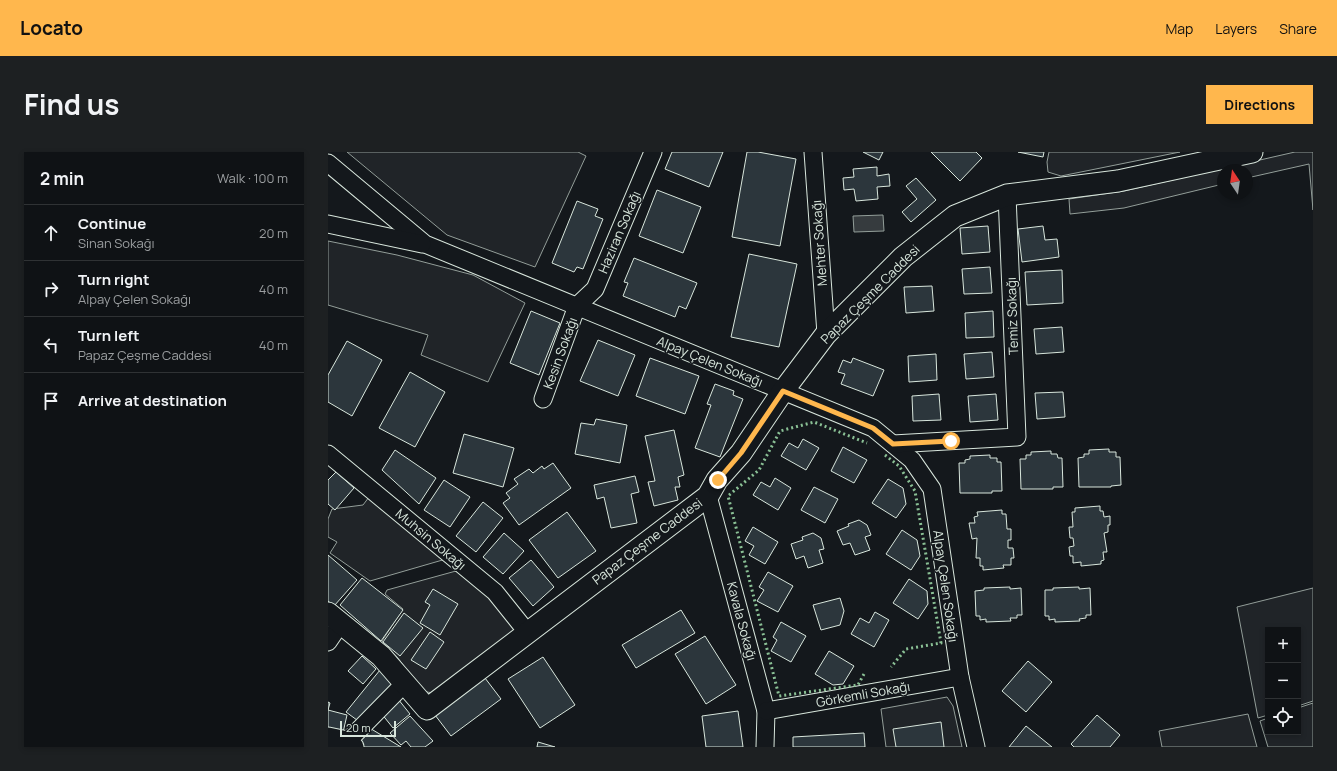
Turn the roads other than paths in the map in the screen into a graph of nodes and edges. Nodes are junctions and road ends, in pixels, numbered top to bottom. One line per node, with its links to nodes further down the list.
1 (653, 152): 9 (street, Haziran Sokağı)
2 (813, 152): 10 (street, Mehter Sokağı)
3 (1252, 152): 4 (street, Papaz Çeşme Caddesi)
4 (1210, 156): 6 (street, Papaz Çeşme Caddesi)
5 (328, 163): 8 (street, Alpay Çelen Sokağı)
6 (1007, 195): 10 (street, Papaz Çeşme Caddesi); 13 (street, Temiz Sokağı)
7 (328, 224): 8 (street, Alpay Çelen Sokağı)
8 (424, 244): 9 (street, Alpay Çelen Sokağı)
9 (577, 306): 11 (street, Alpay Çelen Sokağı); 12 (street, Kesin Sokağı)
10 (826, 334): 11 (street, Papaz Çeşme Caddesi)
11 (783, 391): 13 (street, Alpay Çelen Sokağı); 15 (street, Papaz Çeşme Caddesi)
12 (543, 399)
13 (893, 444): 19 (street, Alpay Çelen Sokağı)
14 (328, 454): 17 (street, Muhsin Sokağı)
15 (708, 496): 17 (street, Papaz Çeşme Caddesi); 21 (street, Kavala Sokağı)
16 (335, 618): 18 (street); 20 (street)
17 (527, 632): 20 (street, Papaz Çeşme Caddesi)
18 (328, 642)
19 (960, 677): 21 (street, Görkemli Sokağı); 24 (street, Alpay Çelen Sokağı)
20 (405, 683): 22 (street)
21 (766, 711): 23 (street, Kavala Sokağı)
22 (343, 742)
23 (765, 747)
24 (976, 747)

